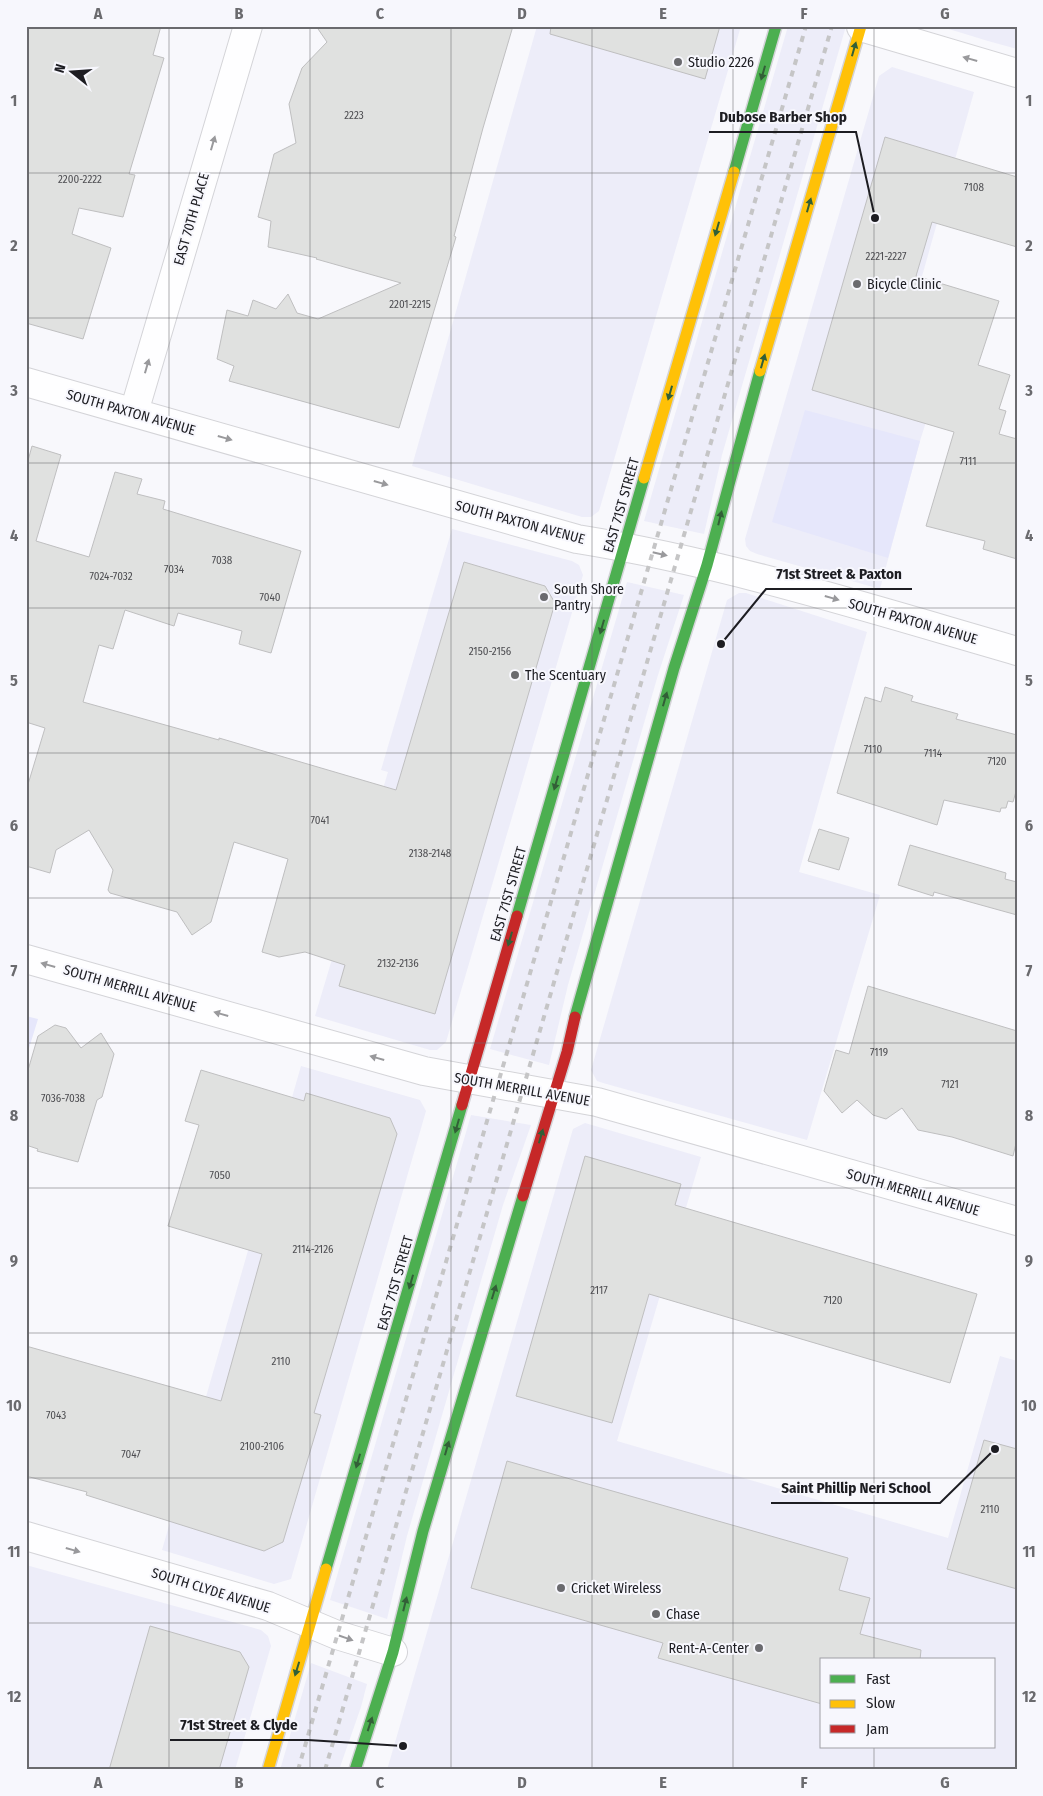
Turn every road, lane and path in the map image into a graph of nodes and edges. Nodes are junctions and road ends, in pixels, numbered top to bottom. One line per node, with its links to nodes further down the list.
1 (248, 26): 6 (street, EAST 70TH PLACE, one-way to 1)
2 (776, 26): 7 (main road, EAST 71ST STREET, one-way to 7)
3 (861, 27): 4 (street, one-way to 3); 8 (main road, one-way to 3)
4 (1017, 73)
5 (26, 382): 6 (street, SOUTH PAXTON AVENUE)
6 (134, 412): 7 (street, SOUTH PAXTON AVENUE, one-way to 7)
7 (625, 546): 8 (street, SOUTH PAXTON AVENUE, one-way to 8); 11 (main road, EAST 71ST STREET, one-way to 11)
8 (707, 565): 9 (street, SOUTH PAXTON AVENUE, one-way to 9); 12 (main road, one-way to 8)
9 (1017, 651)
10 (26, 959): 11 (street, SOUTH MERRILL AVENUE, one-way to 10)
11 (469, 1079): 12 (street, SOUTH MERRILL AVENUE); 15 (main road, EAST 71ST STREET, one-way to 15)
12 (553, 1094): 13 (street, SOUTH MERRILL AVENUE); 16 (main road, one-way to 12)
13 (1017, 1221)
14 (26, 1536): 15 (street, SOUTH CLYDE AVENUE, one-way to 15)
15 (311, 1623): 16 (street, SOUTH CLYDE AVENUE, one-way to 16); 17 (main road, EAST 71ST STREET, one-way to 17)
16 (393, 1652): 18 (main road, one-way to 16)
17 (268, 1770)
18 (355, 1770)

